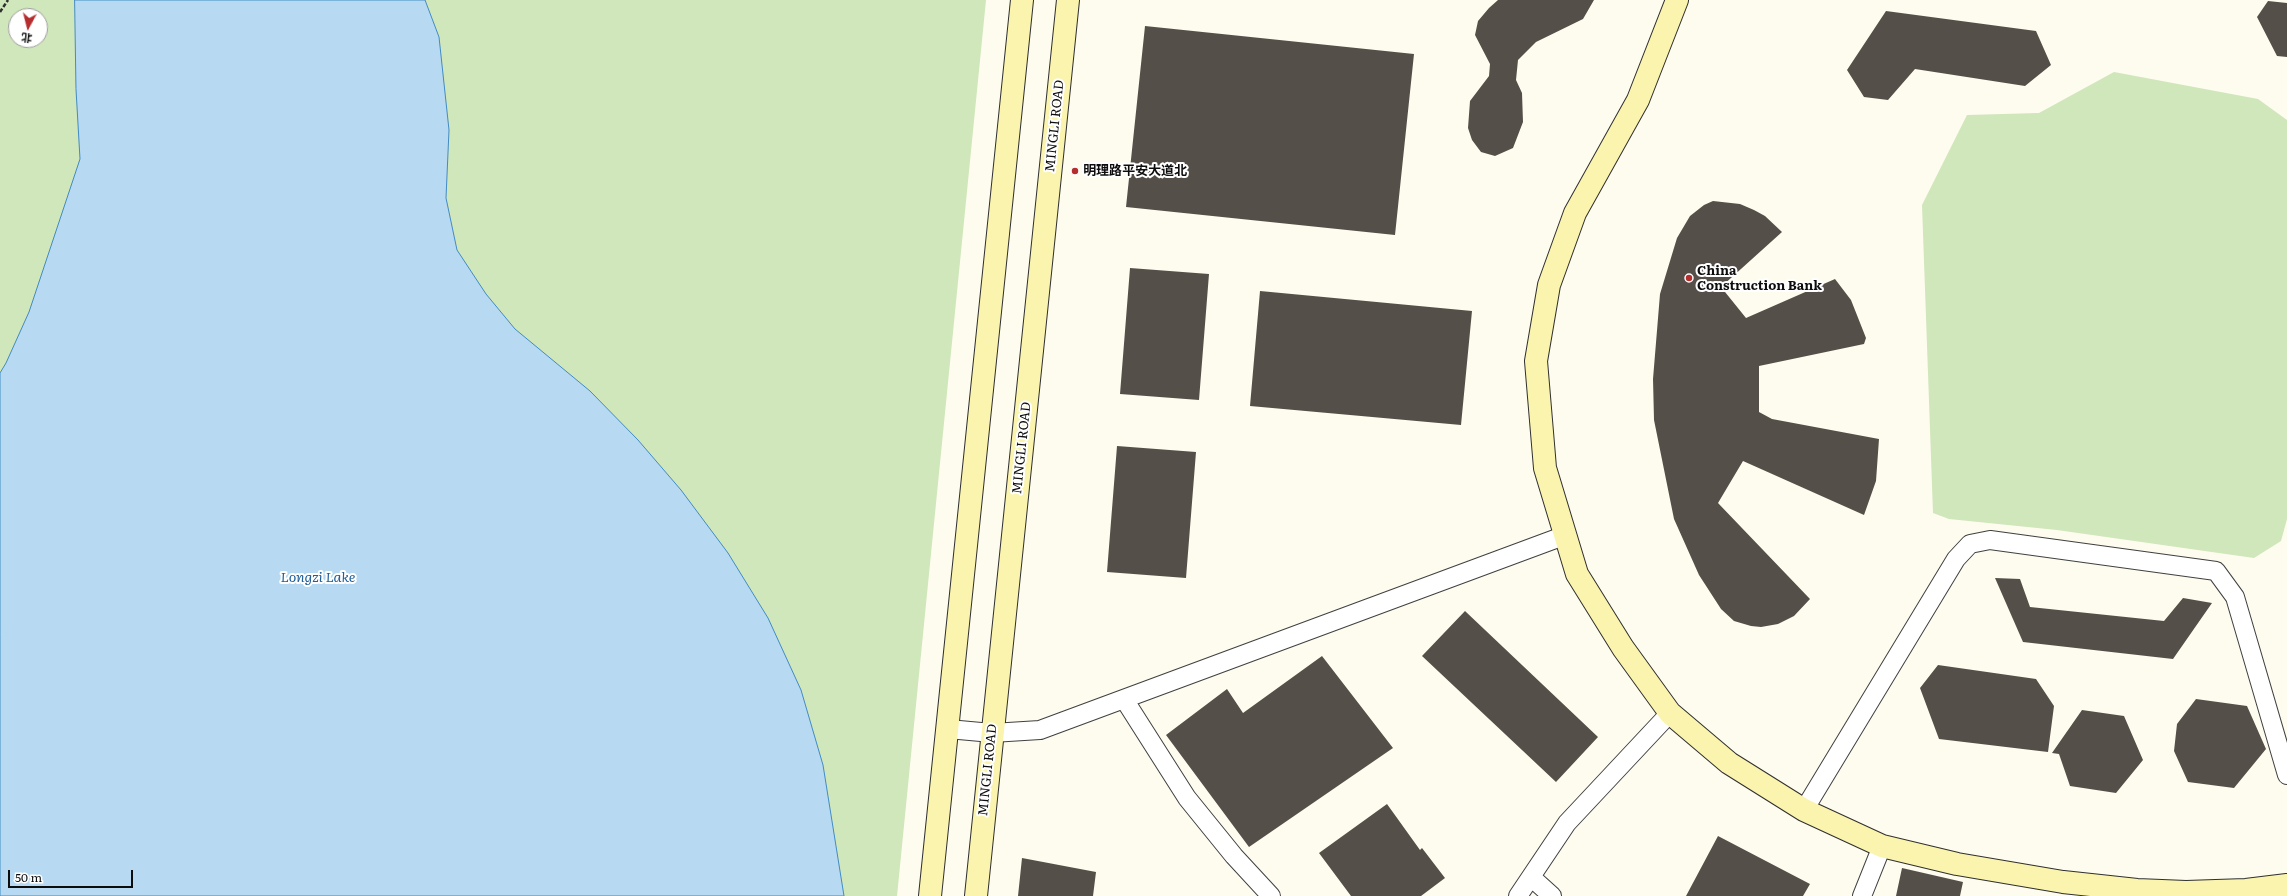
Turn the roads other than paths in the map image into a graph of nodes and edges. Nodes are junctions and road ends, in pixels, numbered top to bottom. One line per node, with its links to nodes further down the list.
1 (1022, 0): 7 (main road)
2 (1068, 0): 8 (main road, MINGLI ROAD)
3 (1677, 0): 4 (main road)
4 (1566, 535): 5 (street); 6 (main road)
5 (1124, 699): 8 (street); 18 (street)
6 (1670, 713): 10 (main road); 12 (street)
7 (948, 729): 8 (street); 16 (main road)
8 (992, 733): 17 (main road, MINGLI ROAD)
9 (2287, 775): 10 (street)
10 (1804, 810): 11 (main road)
11 (1882, 846): 14 (main road); 21 (street)
12 (1531, 877): 19 (street); 20 (street)
13 (2287, 885): 15 (main road)
14 (2062, 889): 15 (main road)
15 (2246, 893)
16 (930, 896)
17 (976, 896)
18 (1271, 896)
19 (1518, 896)
20 (1552, 896)
21 (1862, 896)

